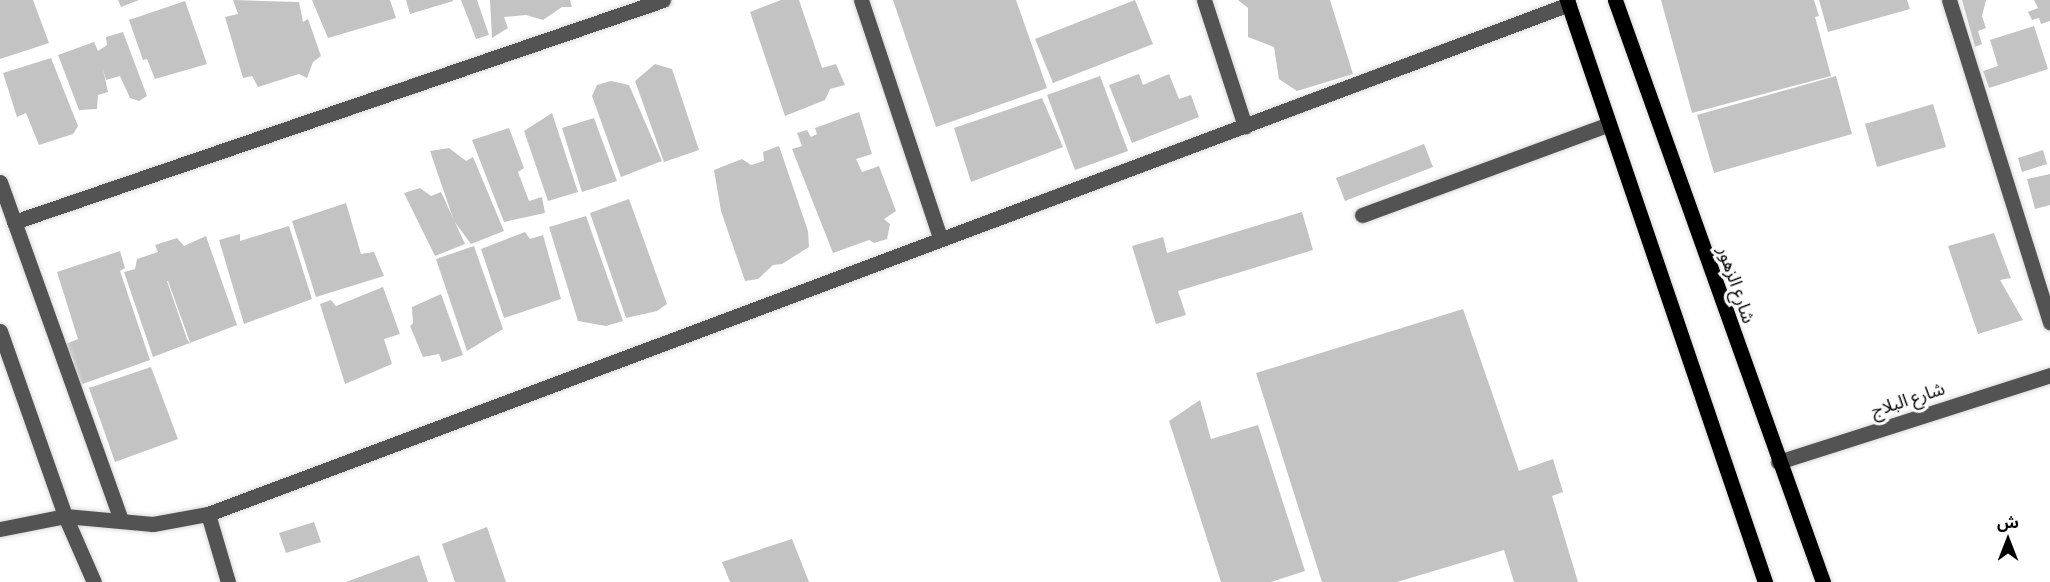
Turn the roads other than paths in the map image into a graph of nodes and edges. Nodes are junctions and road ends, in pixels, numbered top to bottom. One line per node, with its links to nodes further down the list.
1 (663, 0): 11 (street)
2 (861, 0): 12 (street)
3 (1204, 0): 8 (street)
4 (1615, 0): 16 (main road, شارع الزهور)
5 (1949, 0): 13 (street)
6 (1568, 2): 7 (main road); 8 (street)
7 (1609, 124): 10 (street); 23 (main road)
8 (1245, 126): 12 (street)
9 (0, 182): 11 (street)
10 (1362, 215)
11 (14, 222): 19 (street)
12 (940, 237): 17 (street)
13 (2050, 323)
14 (0, 331): 18 (street)
15 (2050, 375): 16 (street, شارع البلاج)
16 (1778, 462): 24 (main road, شارع الزهور)
17 (208, 514): 19 (street); 22 (street)
18 (65, 516): 19 (street); 20 (street); 21 (street)
19 (121, 520)
20 (0, 529)
21 (94, 582)
22 (228, 582)
23 (1765, 582)
24 (1822, 582)

